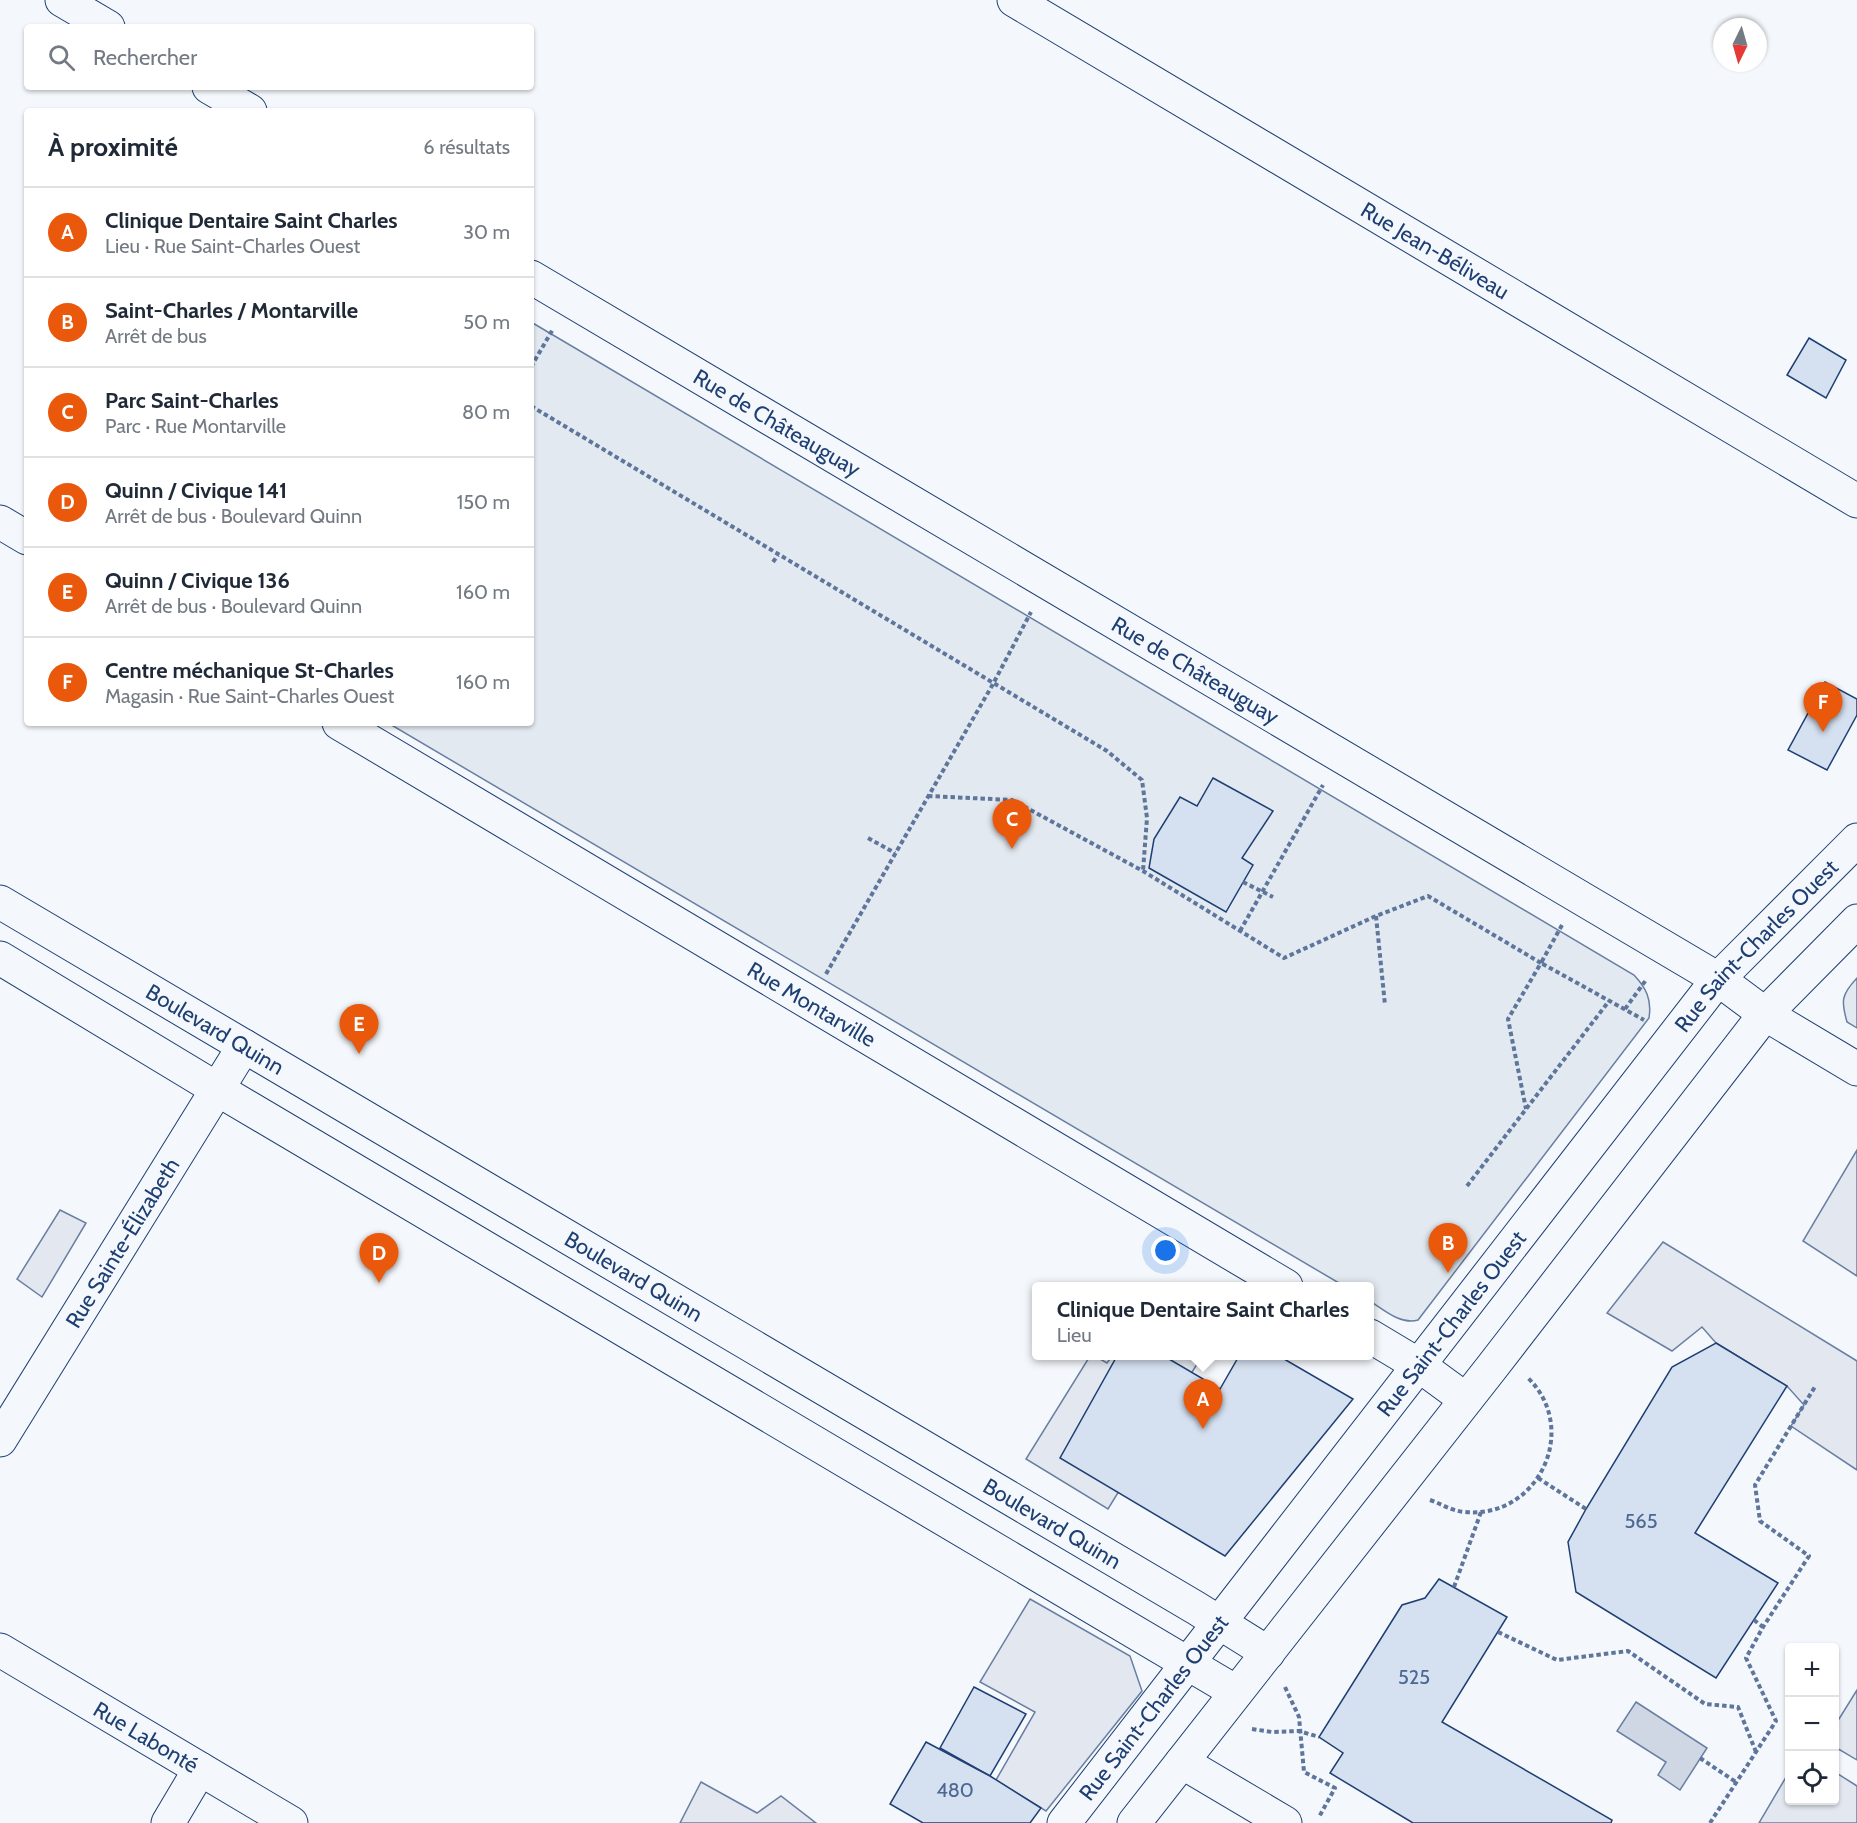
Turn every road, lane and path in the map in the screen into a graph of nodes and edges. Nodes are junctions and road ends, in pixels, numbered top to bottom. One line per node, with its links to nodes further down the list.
1 (62, 0): 3 (street)
2 (1014, 0): 10 (street, Rue Jean-Béliveau)
3 (103, 24)
4 (214, 90): 5 (street)
5 (245, 108)
6 (534, 279): 7 (street, Rue de Châteauguay)
7 (570, 300): 8 (path); 15 (street, Rue de Châteauguay)
8 (534, 362)
9 (534, 408): 13 (path)
10 (1857, 501)
11 (0, 522): 12 (street)
12 (24, 536)
13 (778, 555): 14 (path); 16 (path)
14 (773, 562)
15 (1046, 582): 16 (path); 18 (street, Rue de Châteauguay)
16 (993, 684): 19 (path); 23 (path)
17 (344, 726): 37 (street, Rue Montarville)
18 (1340, 755): 25 (path); 26 (street, Rue de Châteauguay)
19 (928, 796): 22 (path); 23 (path)
20 (868, 838): 22 (path)
21 (1857, 840): 34 (street, Rue Saint-Charles Ouest)
22 (895, 853): 37 (path)
23 (1143, 871): 31 (path)
24 (1244, 882): 25 (path)
25 (1262, 892): 27 (path); 31 (path)
26 (1578, 896): 33 (path); 34 (street, Rue de Châteauguay)
27 (1273, 897)
28 (0, 902): 42 (street, Boulevard Quinn)
29 (1376, 916): 31 (path); 33 (path); 38 (path)
30 (1857, 921): 40 (street)
31 (1240, 931)
32 (0, 958): 44 (street)
33 (1541, 963): 36 (path); 45 (path)
34 (1718, 979): 40 (street, Rue de Châteauguay); 49 (street, Rue Saint-Charles Ouest)
35 (1646, 980): 39 (path)
36 (1609, 1001): 39 (path); 45 (path)
37 (809, 1003): 47 (street, Rue Montarville)
38 (1385, 1005)
39 (1624, 1009): 41 (path)
40 (1765, 1014): 43 (street, Rue de Châteauguay); 52 (street)
41 (1650, 1023)
42 (244, 1046): 44 (street, Rue Sainte-Élizabeth); 60 (street, Boulevard Quinn)
43 (1857, 1069)
44 (217, 1089): 53 (street, Rue Sainte-Élizabeth); 64 (street)
45 (1526, 1109): 46 (path)
46 (1467, 1186)
47 (1278, 1282)
48 (1374, 1338): 49 (street)
49 (1420, 1366): 52 (street); 60 (street, Rue Saint-Charles Ouest)
50 (1520, 1370): 54 (path)
51 (1816, 1385): 61 (path)
52 (1465, 1399): 65 (street)
53 (0, 1440)
54 (1538, 1478): 56 (path); 57 (path)
55 (1422, 1498): 57 (path)
56 (1586, 1509)
57 (1481, 1512): 58 (path)
58 (1454, 1587)
59 (1754, 1620): 61 (path)
60 (1221, 1623): 64 (street, Rue Saint-Charles Ouest); 65 (street, Boulevard Quinn)
61 (1763, 1627): 70 (path)
62 (1498, 1632): 70 (path)
63 (0, 1650): 73 (street, Rue Labonté)
64 (1189, 1664): 66 (street); 77 (street, Rue Saint-Charles Ouest)
65 (1275, 1666): 66 (street); 68 (path)
66 (1236, 1692): 72 (street)
67 (1245, 1728): 68 (path)
68 (1299, 1731): 69 (path); 80 (path)
69 (1319, 1737)
70 (1756, 1752): 74 (path)
71 (1700, 1758): 74 (path)
72 (1182, 1762): 78 (street); 79 (street)
73 (200, 1769): 75 (street); 76 (street, Rue Labonté)
74 (1736, 1782): 81 (path)
75 (168, 1823)
76 (291, 1823)
77 (1064, 1823)
78 (1134, 1823)
79 (1285, 1823)
80 (1315, 1823)
81 (1710, 1823)

